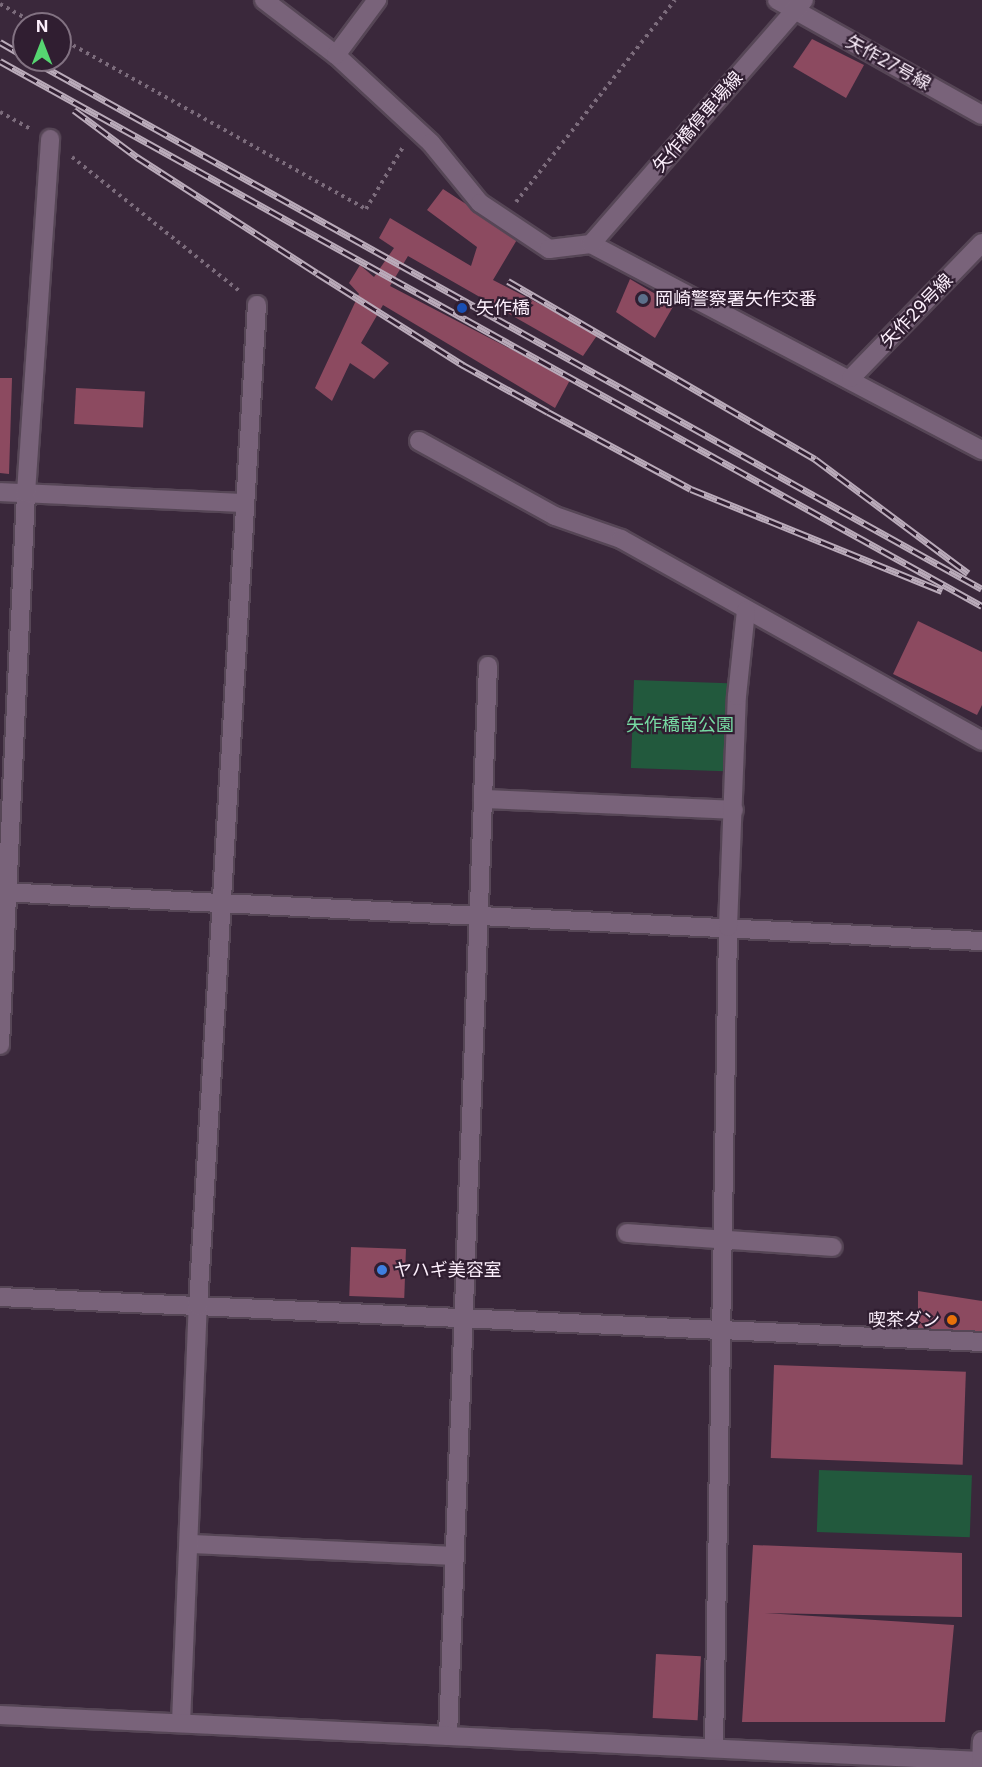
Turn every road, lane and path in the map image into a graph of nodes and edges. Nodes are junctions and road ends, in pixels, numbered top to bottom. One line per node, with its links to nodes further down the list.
1 (264, 0): 9 (street)
2 (377, 0): 9 (street)
3 (675, 0): 14 (path)
4 (777, 0): 6 (street, 矢作27号線)
5 (0, 4): 7 (path)
6 (800, 5): 11 (street, 矢作27号線); 16 (street, 矢作橋停車場線)
7 (14, 12)
8 (72, 45): 12 (path)
9 (336, 55): 12 (street)
10 (0, 112): 13 (path)
11 (982, 115)
12 (415, 128): 14 (street)
13 (50, 139): 17 (path); 22 (street)
14 (503, 218): 16 (street)
15 (982, 243): 18 (street, 矢作29号線)
16 (591, 244): 18 (street)
17 (257, 305): 23 (street)
18 (851, 378): 20 (street)
19 (418, 441): 24 (street)
20 (982, 450)
21 (0, 492): 22 (street)
22 (26, 493): 23 (street); 29 (street)
23 (245, 503): 30 (street)
24 (746, 610): 26 (street); 28 (street)
25 (488, 666): 27 (street)
26 (982, 741)
27 (483, 799): 28 (street); 31 (street)
28 (734, 810): 32 (street)
29 (4, 892): 30 (street); 34 (street)
30 (223, 903): 31 (street); 39 (street)
31 (479, 915): 32 (street); 40 (street)
32 (728, 927): 33 (street); 36 (street)
33 (982, 941)
34 (0, 1045)
35 (627, 1233): 36 (street)
36 (720, 1240): 37 (street); 41 (street)
37 (833, 1247)
38 (0, 1297): 39 (street)
39 (198, 1306): 40 (street); 43 (street)
40 (463, 1318): 41 (street); 44 (street)
41 (718, 1330): 42 (street); 49 (street)
42 (982, 1342)
43 (190, 1544): 44 (street); 46 (street)
44 (452, 1556): 47 (street)
45 (0, 1715): 46 (street)
46 (181, 1723): 47 (street)
47 (448, 1736): 49 (street)
48 (982, 1741): 50 (street)
49 (714, 1749): 50 (street)
50 (981, 1763)

